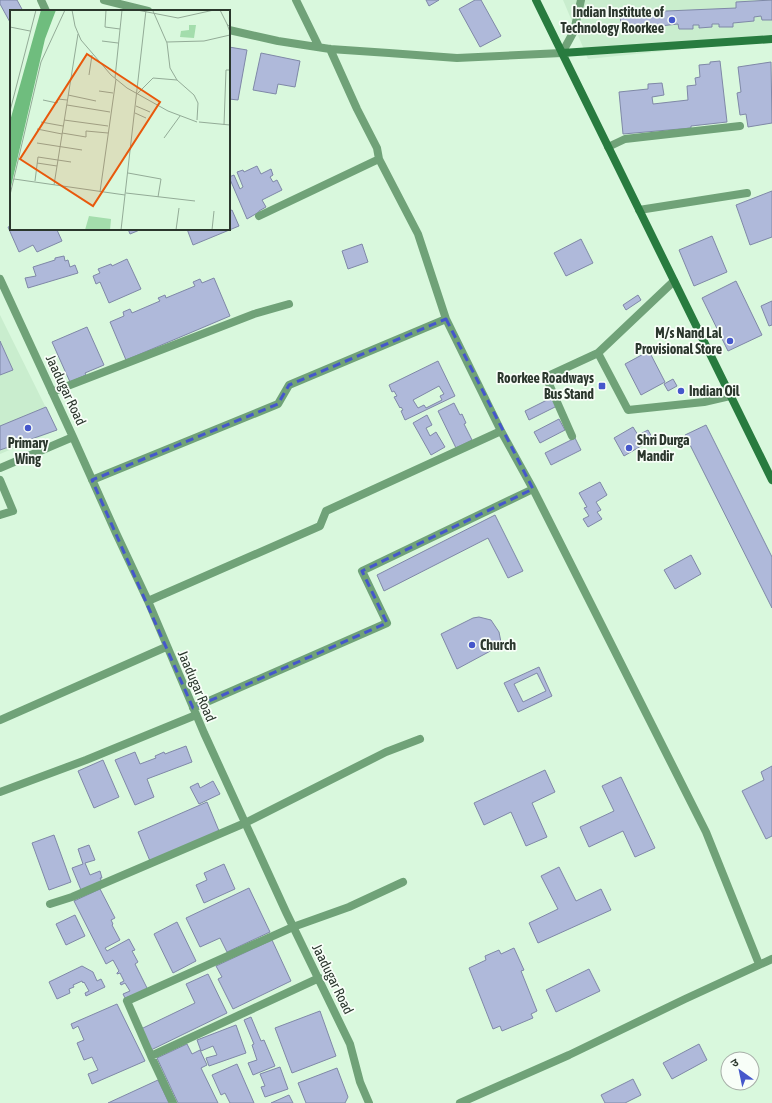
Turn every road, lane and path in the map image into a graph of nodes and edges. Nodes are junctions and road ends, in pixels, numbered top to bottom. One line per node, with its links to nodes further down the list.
1 (41, 0): 6 (street)
2 (104, 0): 7 (street)
3 (296, 0): 10 (street)
4 (536, 0): 12 (main road)
5 (580, 0): 12 (street)
6 (46, 10)
7 (144, 10)
8 (230, 30): 10 (street)
9 (772, 39): 12 (main road)
10 (319, 47): 11 (street)
11 (330, 49): 12 (street); 15 (street)
12 (562, 53): 14 (main road)
13 (740, 126): 14 (street)
14 (608, 147): 17 (main road)
15 (379, 159): 18 (street); 22 (street)
16 (747, 193): 17 (street)
17 (639, 210): 20 (main road)
18 (259, 216)
19 (0, 280): 24 (street, Jaadugar Road)
20 (674, 281): 23 (street); 25 (main road)
21 (288, 304): 24 (street)
22 (446, 319): 26 (street); 31 (street)
23 (598, 353): 25 (street); 27 (street)
24 (52, 392): 28 (street, Jaadugar Road)
25 (730, 396): 32 (main road)
26 (501, 432): 33 (street); 35 (street)
27 (572, 436)
28 (73, 437): 29 (street); 31 (street, Jaadugar Road)
29 (0, 468)
30 (0, 480): 34 (street)
31 (92, 480): 35 (street, Jaadugar Road)
32 (772, 480)
33 (533, 489): 37 (street); 46 (street)
34 (0, 515)
35 (148, 601): 36 (street, Jaadugar Road)
36 (166, 647): 37 (street, Jaadugar Road); 38 (street)
37 (194, 712): 40 (street); 41 (street, Jaadugar Road)
38 (0, 720)
39 (420, 739): 41 (street)
40 (0, 792)
41 (245, 823): 43 (street); 44 (street, Jaadugar Road)
42 (404, 882): 44 (street)
43 (50, 904)
44 (294, 927): 47 (street, Jaadugar Road); 48 (street)
45 (772, 959): 46 (street)
46 (759, 964): 51 (street)
47 (319, 978): 48 (street); 50 (street, Jaadugar Road)
48 (151, 1056): 49 (street)
49 (174, 1103)
50 (369, 1103)
51 (460, 1103)

